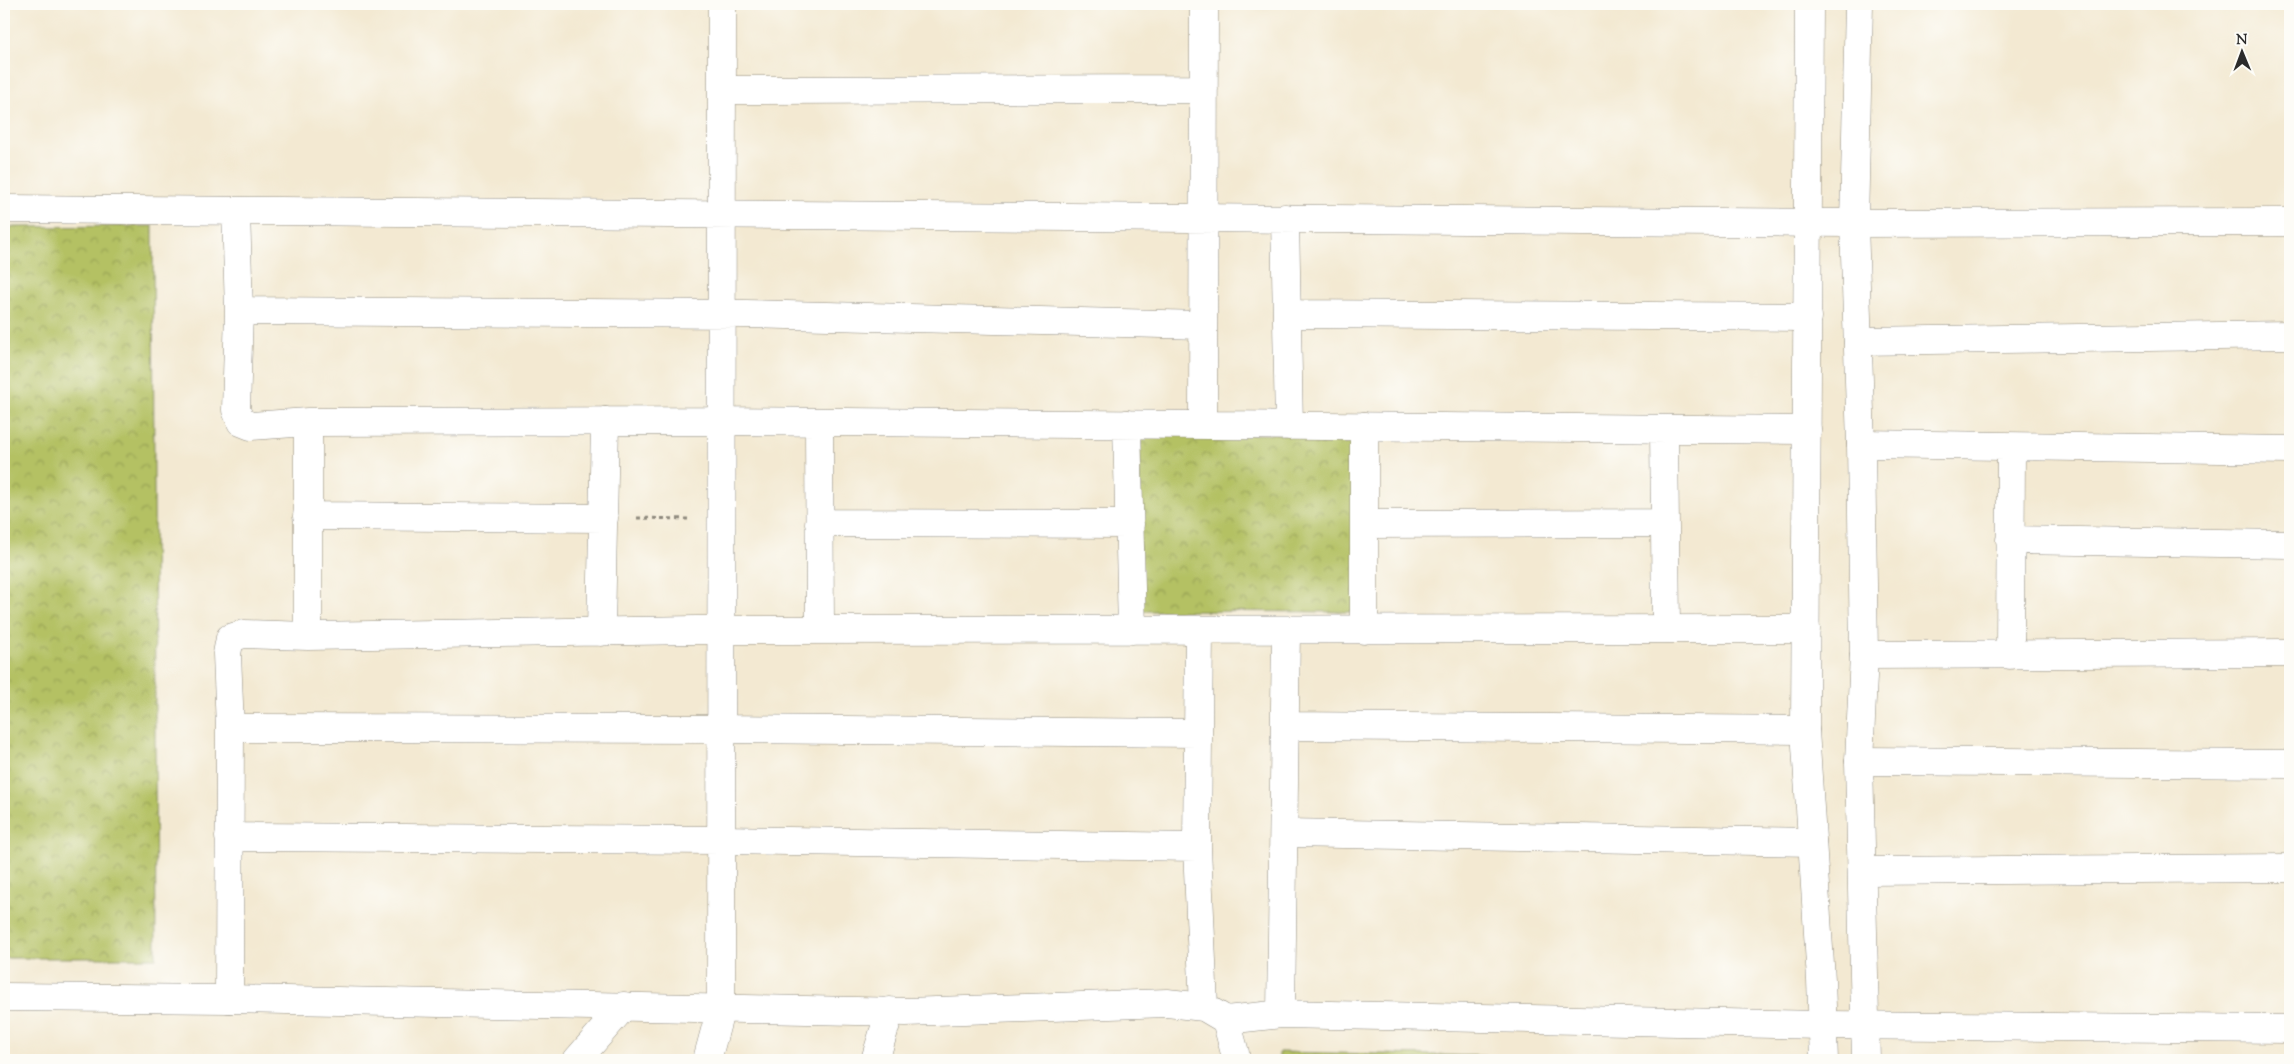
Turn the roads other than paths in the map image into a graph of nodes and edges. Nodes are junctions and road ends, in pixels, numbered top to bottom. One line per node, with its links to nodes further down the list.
1 (722, 4): 6 (street)
2 (1204, 4): 5 (street)
3 (1809, 4): 13 (street)
4 (1859, 4): 14 (street)
5 (1204, 89): 6 (street); 10 (street)
6 (722, 90): 9 (street)
7 (4, 209): 8 (street)
8 (236, 211): 9 (street); 15 (street)
9 (722, 215): 10 (street); 16 (street)
10 (1204, 218): 11 (street); 19 (street)
11 (1284, 218): 13 (street); 17 (street)
12 (2290, 222): 14 (street)
13 (1808, 223): 14 (street); 18 (street)
14 (1854, 223): 21 (street)
15 (239, 311): 16 (street); 24 (street)
16 (722, 314): 19 (street); 23 (street)
17 (1287, 314): 18 (street); 28 (street)
18 (1808, 317): 31 (street)
19 (1203, 325): 27 (street)
20 (2290, 335): 21 (street)
21 (1858, 341): 32 (street)
22 (605, 421): 23 (street); 24 (street); 36 (street)
23 (721, 421): 25 (street); 44 (street)
24 (308, 422): 35 (street)
25 (819, 422): 26 (street); 37 (street)
26 (1127, 424): 27 (street); 39 (street)
27 (1203, 425): 28 (street)
28 (1289, 426): 29 (street)
29 (1364, 426): 30 (street); 40 (street)
30 (1664, 428): 31 (street); 38 (street)
31 (1807, 430): 50 (street)
32 (1861, 444): 33 (street); 54 (street)
33 (2011, 447): 34 (street); 41 (street)
34 (2290, 450)
35 (307, 516): 36 (street); 52 (street)
36 (604, 518): 51 (street)
37 (819, 523): 39 (street); 45 (street)
38 (1665, 523): 40 (street); 43 (street)
39 (1130, 524): 46 (street)
40 (1364, 524): 49 (street)
41 (2010, 540): 42 (street); 55 (street)
42 (2290, 544)
43 (1666, 629): 49 (street); 50 (street)
44 (722, 630): 45 (street); 51 (street); 58 (street)
45 (820, 630): 46 (street)
46 (1132, 630): 47 (street)
47 (1199, 630): 48 (street); 60 (street)
48 (1286, 630): 49 (street); 56 (street)
49 (1364, 630)
50 (1806, 630): 59 (street)
51 (601, 632): 52 (street)
52 (308, 636): 57 (street)
53 (2290, 654): 55 (street)
54 (1864, 655): 55 (street); 61 (street)
55 (2010, 655)
56 (1286, 726): 59 (street); 63 (street)
57 (230, 728): 58 (street); 64 (street)
58 (721, 729): 60 (street); 65 (street)
59 (1804, 730): 66 (street)
60 (1198, 734): 67 (street)
61 (1859, 761): 62 (street); 69 (street)
62 (2290, 764)
63 (1284, 833): 66 (street); 76 (street)
64 (229, 837): 65 (street); 71 (street)
65 (721, 840): 67 (street); 73 (street)
66 (1812, 842): 77 (street)
67 (1197, 847): 75 (street)
68 (2290, 868): 69 (street)
69 (1862, 871): 78 (street)
70 (4, 997): 71 (street)
71 (229, 999): 72 (street)
72 (624, 1006): 73 (street); 80 (street)
73 (721, 1008): 74 (street); 81 (street)
74 (890, 1011): 75 (street); 82 (street)
75 (1215, 1013): 76 (street); 83 (street)
76 (1282, 1014): 77 (street)
77 (1823, 1024): 78 (street); 84 (street)
78 (1866, 1024): 79 (street); 85 (street)
79 (2290, 1029)
80 (577, 1060)
81 (707, 1060)
82 (875, 1060)
83 (1235, 1060)
84 (1824, 1060)
85 (1866, 1060)

